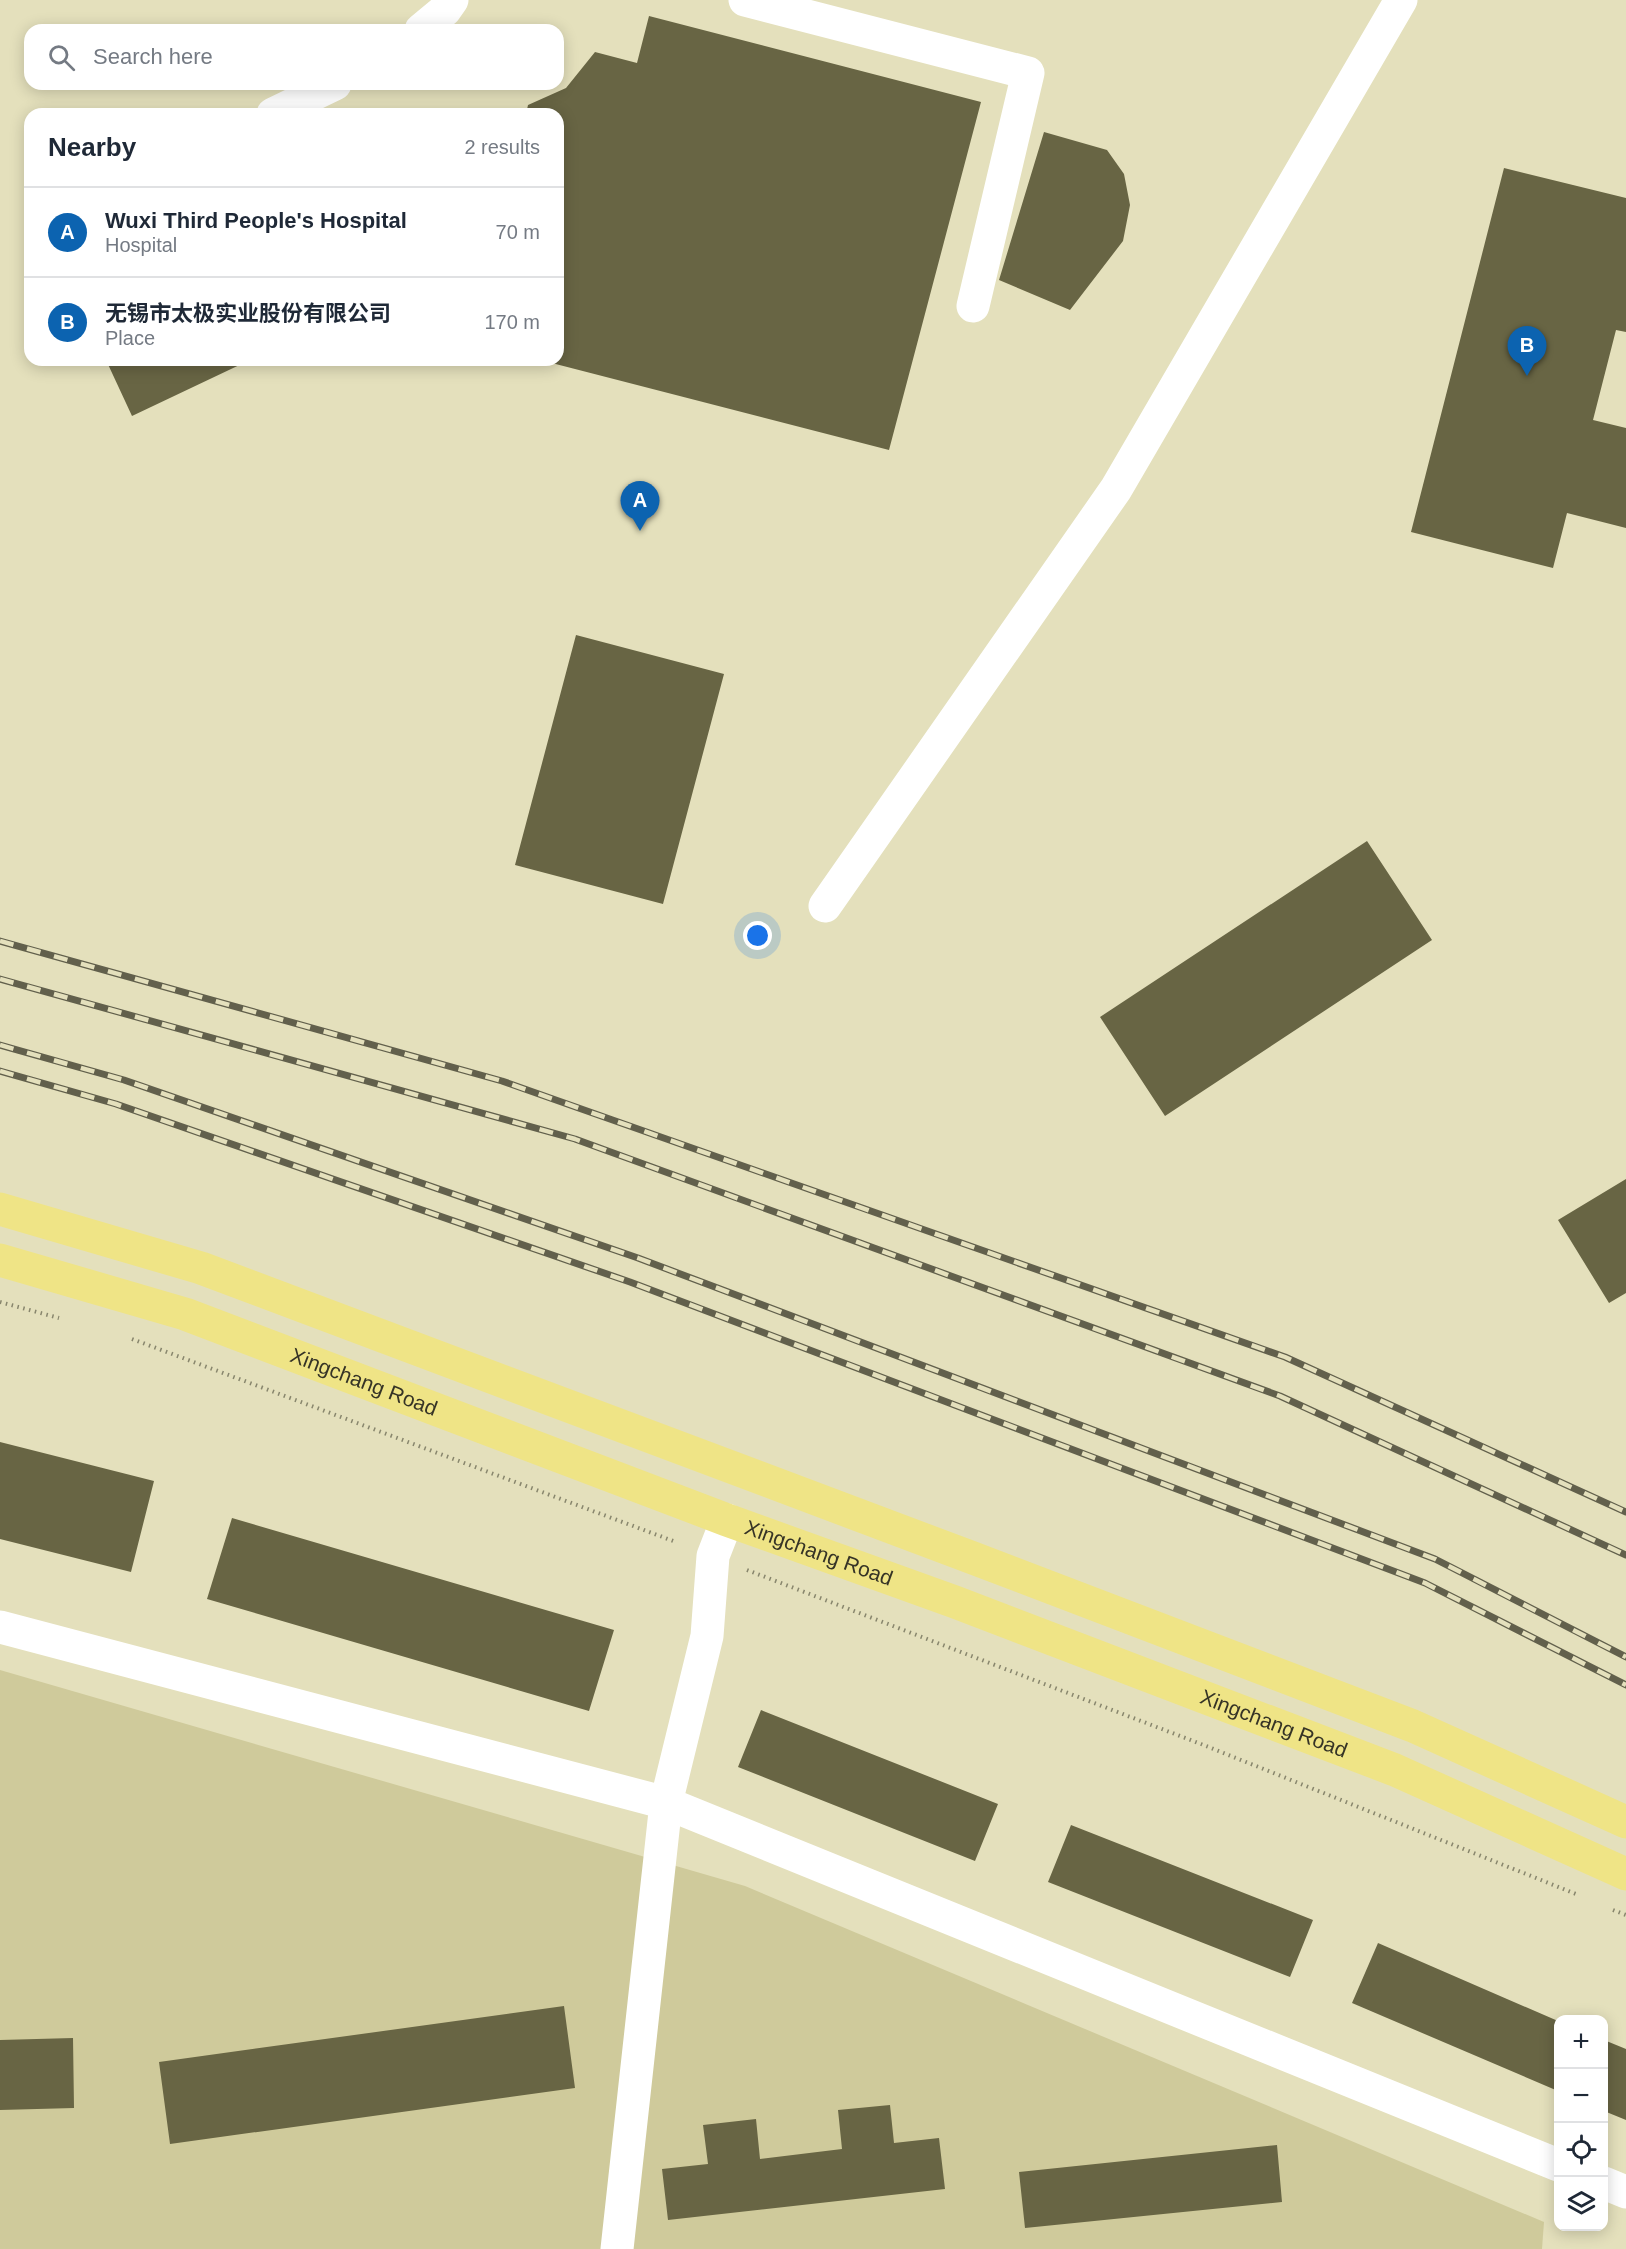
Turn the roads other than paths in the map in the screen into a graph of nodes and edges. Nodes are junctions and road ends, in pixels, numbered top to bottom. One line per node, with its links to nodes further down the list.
1 (452, 0): 5 (street)
2 (745, 0): 4 (street)
3 (1401, 0): 9 (street)
4 (807, 7): 8 (street)
5 (428, 24)
6 (323, 90): 7 (street)
7 (285, 108)
8 (973, 306)
9 (825, 906)
10 (0, 1209): 15 (main road)
11 (0, 1260): 12 (main road, Xingchang Road)
12 (726, 1520): 14 (street); 16 (main road, Xingchang Road)
13 (0, 1627): 14 (street)
14 (666, 1803): 17 (street); 20 (street)
15 (1626, 1822)
16 (1626, 1874)
17 (1554, 2163)
18 (1608, 2185): 19 (street)
19 (1626, 2192)
20 (617, 2249)

